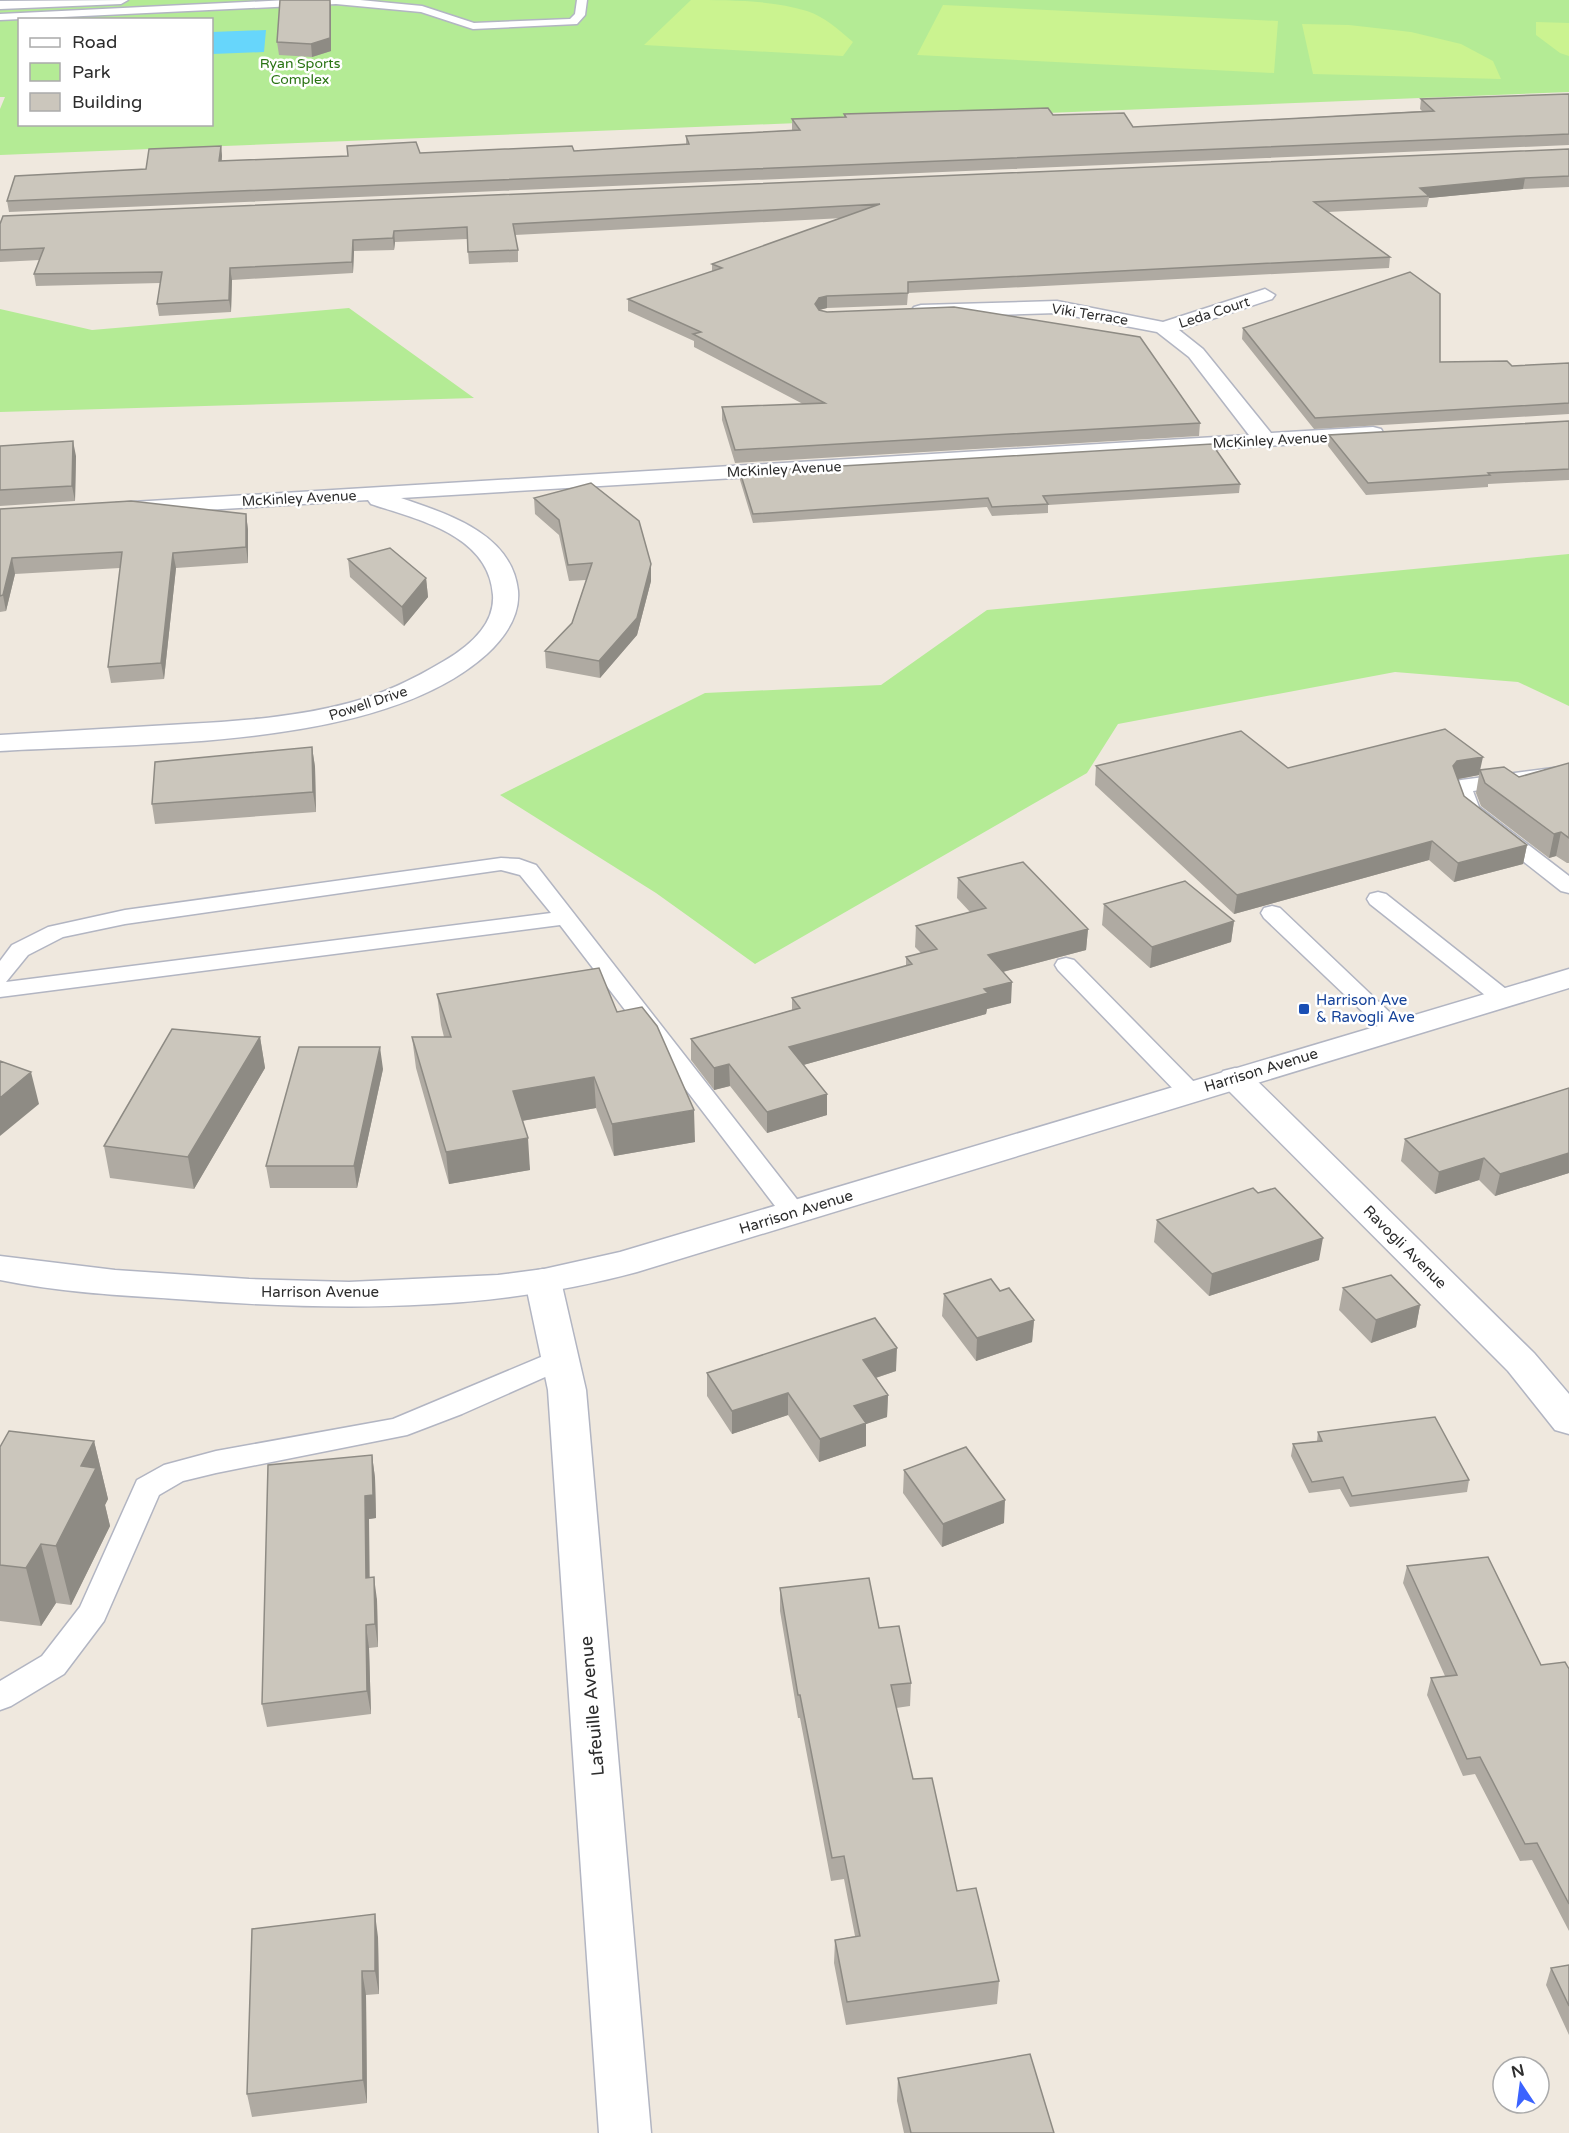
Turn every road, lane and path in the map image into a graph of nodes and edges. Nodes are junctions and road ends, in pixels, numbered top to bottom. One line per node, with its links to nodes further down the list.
1 (121, 0): 5 (street)
2 (352, 0): 4 (lane)
3 (582, 0): 4 (lane)
4 (329, 1): 6 (lane)
5 (0, 5)
6 (152, 5): 7 (lane)
7 (0, 17)
8 (1265, 296): 10 (street, Leda Court)
9 (896, 313): 10 (street, Viki Terrace)
10 (1164, 328): 12 (street, Viki Terrace)
11 (1393, 433): 12 (street, McKinley Avenue)
12 (1264, 440): 13 (street, McKinley Avenue)
13 (366, 494): 14 (street, McKinley Avenue); 15 (street, Powell Drive)
14 (106, 509)
15 (0, 743)
16 (1569, 772): 17 (lane)
17 (1569, 886)
18 (1378, 899): 25 (lane)
19 (1272, 913): 26 (lane)
20 (566, 918): 22 (lane); 24 (lane); 29 (lane)
21 (1066, 965): 28 (lane)
22 (0, 977)
23 (1569, 978): 25 (street, Harrison Avenue)
24 (0, 990)
25 (1503, 998): 26 (street, Harrison Avenue)
26 (1395, 1030): 27 (street, Harrison Avenue)
27 (1235, 1078): 28 (street, Harrison Avenue); 33 (street, Ravogli Avenue)
28 (1190, 1092): 29 (street, Harrison Avenue)
29 (794, 1213): 31 (street, Harrison Avenue)
30 (0, 1268): 31 (street, Harrison Avenue)
31 (543, 1281): 32 (street, Lafeuille Avenue)
32 (560, 1359): 34 (lane); 35 (street, Lafeuille Avenue)
33 (1569, 1420)
34 (0, 1697)
35 (626, 2133)

